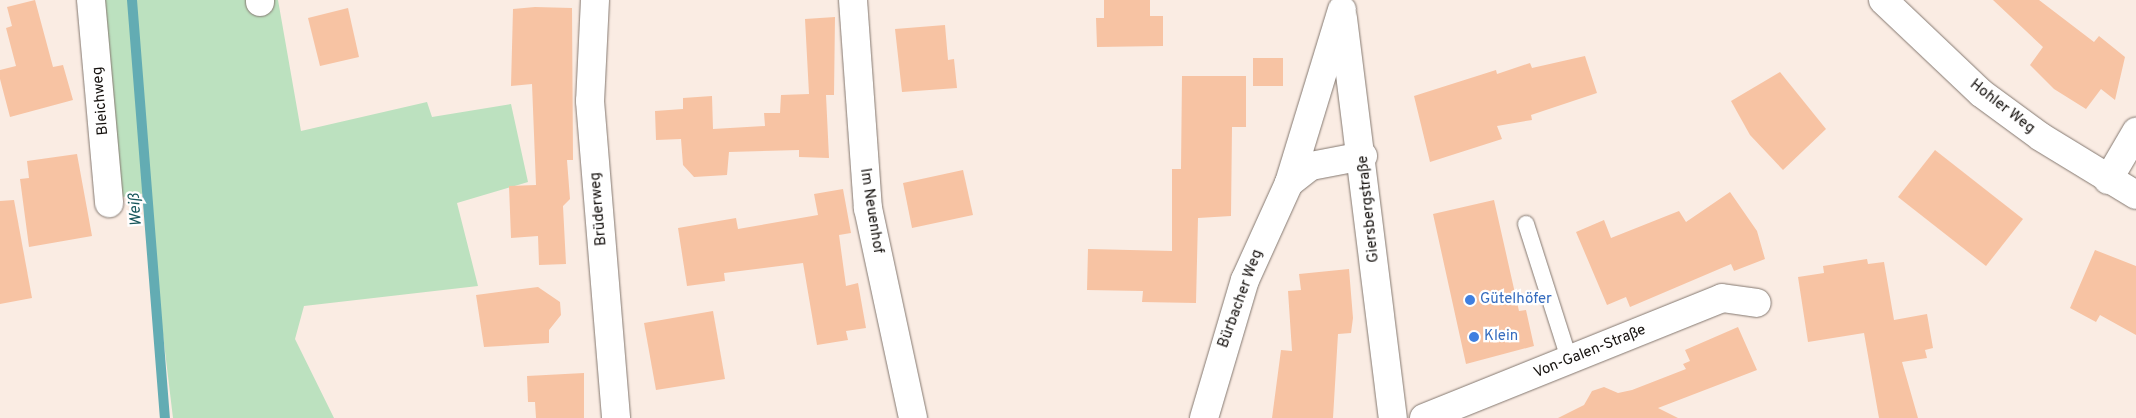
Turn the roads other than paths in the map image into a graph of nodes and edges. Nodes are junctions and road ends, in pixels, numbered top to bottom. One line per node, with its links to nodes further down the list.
1 (91, 0): 11 (street, Bleichweg)
2 (595, 0): 15 (street, Brüderweg)
3 (853, 0): 16 (street, Im Neuenhof)
4 (1883, 0): 8 (street, Hohler Weg)
5 (1341, 5): 7 (street, Giersbergstraße); 9 (street, Bürbacher Weg)
6 (2136, 132): 8 (street)
7 (1363, 156): 9 (street, Bürbacher Weg); 18 (street, Giersbergstraße)
8 (2108, 180): 10 (street, Hohler Weg)
9 (1289, 183): 17 (street, Bürbacher Weg)
10 (2136, 194)
11 (109, 203)
12 (1526, 224): 14 (lane)
13 (1757, 303): 14 (street, Von-Galen-Straße)
14 (1569, 359): 19 (street, Von-Galen-Straße)
15 (616, 418)
16 (913, 418)
17 (1204, 418)
18 (1393, 418)
19 (1424, 418)

